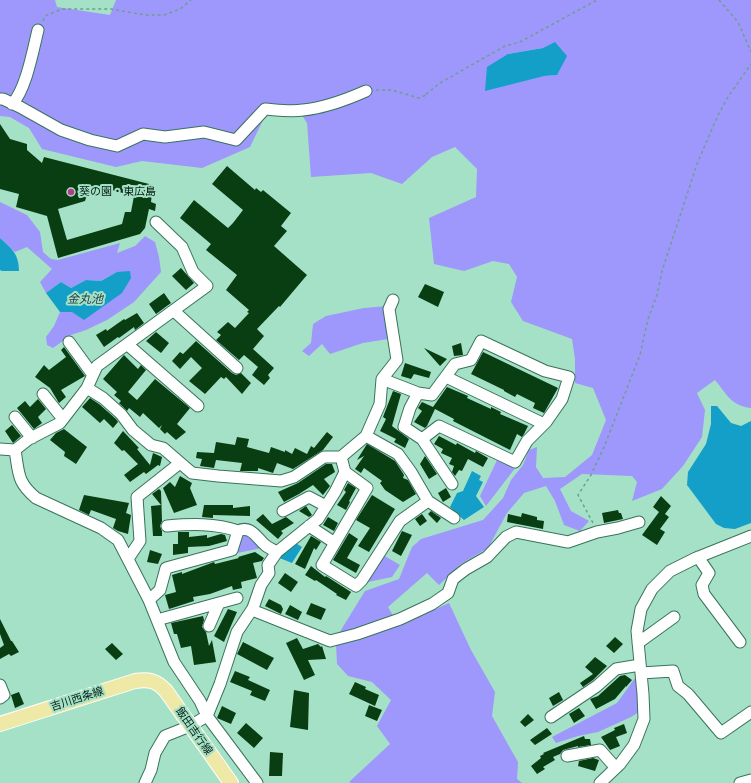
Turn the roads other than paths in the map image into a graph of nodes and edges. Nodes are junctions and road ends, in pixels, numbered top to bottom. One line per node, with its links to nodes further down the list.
1 (38, 30): 4 (street)
2 (366, 91): 4 (street)
3 (0, 99): 4 (street)
4 (12, 104)
5 (156, 222): 7 (street)
6 (393, 300): 13 (street)
7 (174, 311): 9 (street); 10 (street)
8 (69, 342): 11 (street)
9 (128, 345): 11 (street); 17 (street)
10 (237, 368)
11 (93, 375): 14 (street)
12 (446, 377): 15 (street); 20 (street); 20 (street)
13 (382, 379): 15 (street); 21 (street)
14 (87, 388): 19 (street); 27 (street)
15 (418, 393): 23 (street)
16 (43, 394): 19 (street)
17 (198, 406)
18 (14, 417): 22 (street)
19 (63, 419): 22 (street)
20 (544, 424): 23 (street)
21 (366, 436): 26 (street); 30 (street)
22 (32, 438): 25 (street)
23 (422, 439): 29 (street)
24 (0, 449): 25 (street)
25 (15, 450): 42 (street)
26 (341, 457): 27 (street); 28 (street)
27 (180, 463): 42 (street)
28 (345, 472): 31 (street); 39 (street)
29 (452, 484)
30 (428, 501): 33 (street); 39 (street)
31 (326, 506): 32 (street); 36 (street)
32 (283, 511)
33 (454, 518)
34 (639, 522): 46 (street)
35 (167, 526): 37 (street)
36 (309, 526): 39 (street); 40 (street)
37 (238, 531): 40 (street); 44 (street)
38 (751, 536): 41 (street)
39 (335, 543)
40 (277, 552): 46 (street)
41 (698, 557): 50 (street); 51 (street)
42 (128, 559): 44 (street)
43 (237, 598): 45 (street)
44 (149, 600): 48 (street)
45 (219, 603): 48 (street); 49 (street)
46 (252, 610): 57 (street)
47 (674, 617): 51 (street)
48 (157, 620): 57 (street)
49 (209, 626)
50 (740, 642)
51 (638, 643): 52 (street)
52 (641, 669): 56 (street); 58 (street); 62 (street)
53 (155, 682): 59 (main road, 吉川西条線); 60 (main road, 飯田吉行線)
54 (0, 685): 55 (street)
55 (0, 698)
56 (751, 712)
57 (207, 716): 60 (street); 66 (street)
58 (551, 717)
59 (0, 724)
60 (190, 726): 64 (street); 65 (main road, 飯田吉行線)
61 (567, 756): 62 (street)
62 (616, 768): 67 (street)
63 (751, 780): 68 (street)
64 (145, 783)
65 (231, 783)
66 (257, 783)
67 (600, 783)
68 (740, 783)

